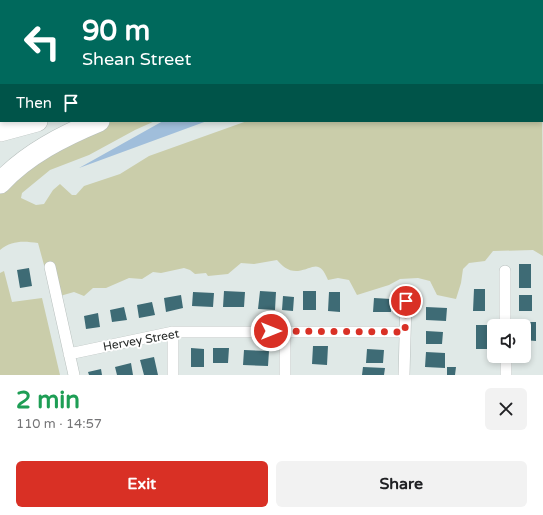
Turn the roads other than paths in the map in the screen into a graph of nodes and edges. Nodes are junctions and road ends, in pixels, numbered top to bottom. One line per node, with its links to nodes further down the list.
1 (33, 122): 3 (highway)
2 (97, 122): 4 (highway)
3 (0, 131)
4 (0, 183)
5 (50, 267): 12 (street)
6 (505, 270): 8 (street)
7 (406, 301): 11 (street)
8 (505, 319)
9 (285, 331): 10 (street, Hervey Street); 11 (street, Hervey Street); 16 (street)
10 (173, 332): 12 (street, Hervey Street); 15 (street)
11 (405, 332): 17 (street)
12 (69, 354): 14 (street)
13 (506, 363): 18 (street)
14 (74, 375)
15 (173, 375)
16 (285, 375)
17 (404, 375)
18 (506, 375)

